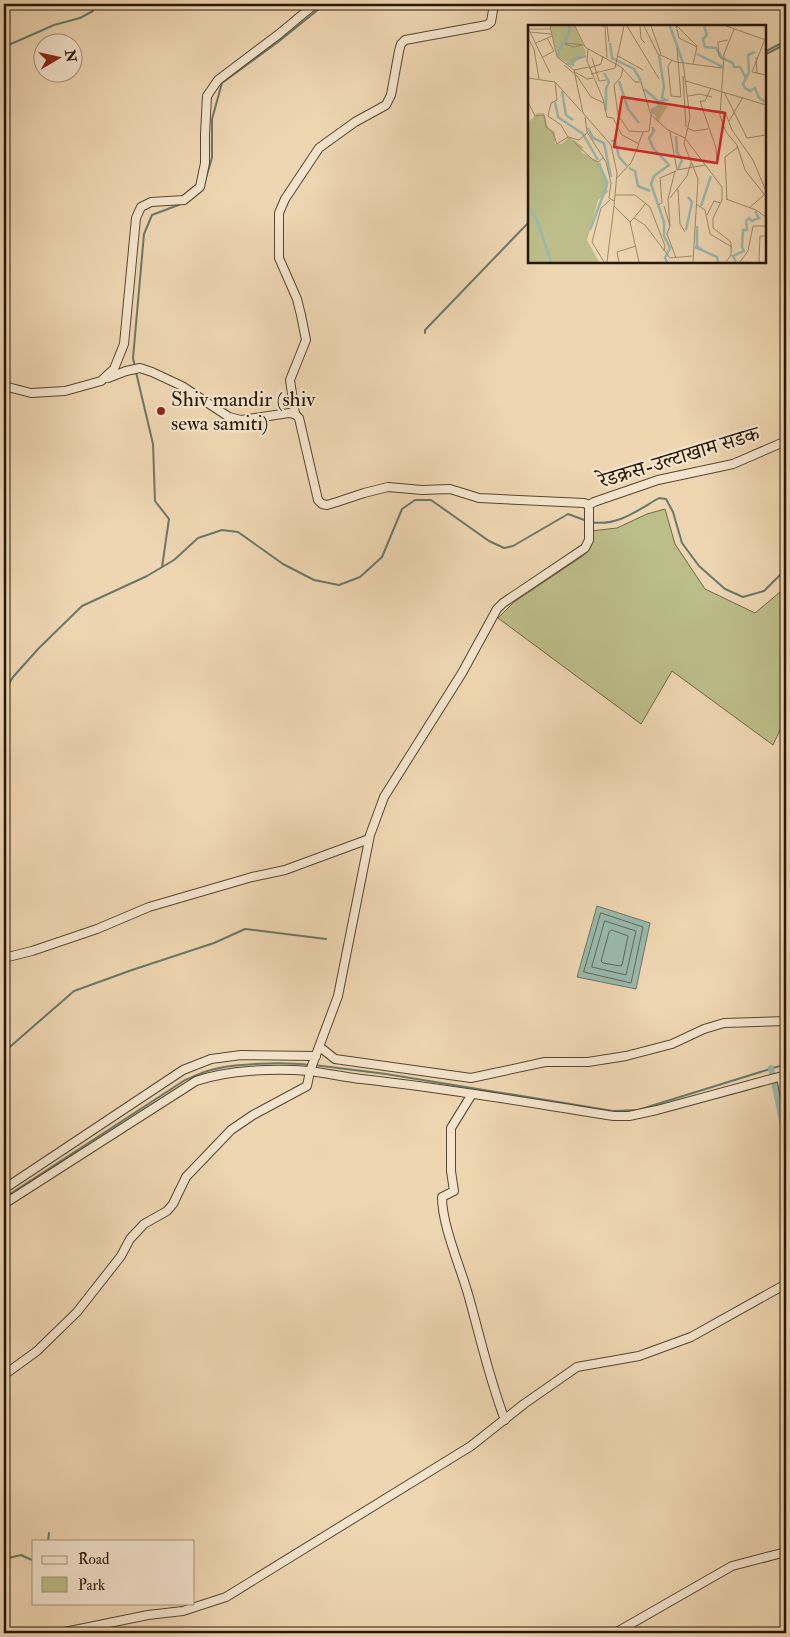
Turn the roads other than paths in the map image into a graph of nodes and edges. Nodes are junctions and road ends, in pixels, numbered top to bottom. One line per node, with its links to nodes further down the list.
1 (315, 4): 3 (street)
2 (494, 4): 5 (street)
3 (102, 381): 4 (street); 5 (street)
4 (4, 386)
5 (295, 414): 7 (street)
6 (786, 441): 7 (street, रेडक्रस-उल्टाखाम सडक)
7 (588, 509): 8 (street)
8 (369, 839): 9 (street); 11 (street)
9 (4, 958)
10 (786, 1021): 11 (street)
11 (320, 1047): 12 (street)
12 (313, 1064): 14 (street); 16 (street); 17 (street); 19 (street)
13 (782, 1077): 14 (street); 15 (street)
14 (472, 1094): 20 (street)
15 (786, 1103)
16 (4, 1189)
17 (4, 1204)
18 (785, 1284): 20 (street)
19 (4, 1375)
20 (505, 1420): 22 (street)
21 (786, 1552): 23 (street)
22 (60, 1633)
23 (615, 1633)

